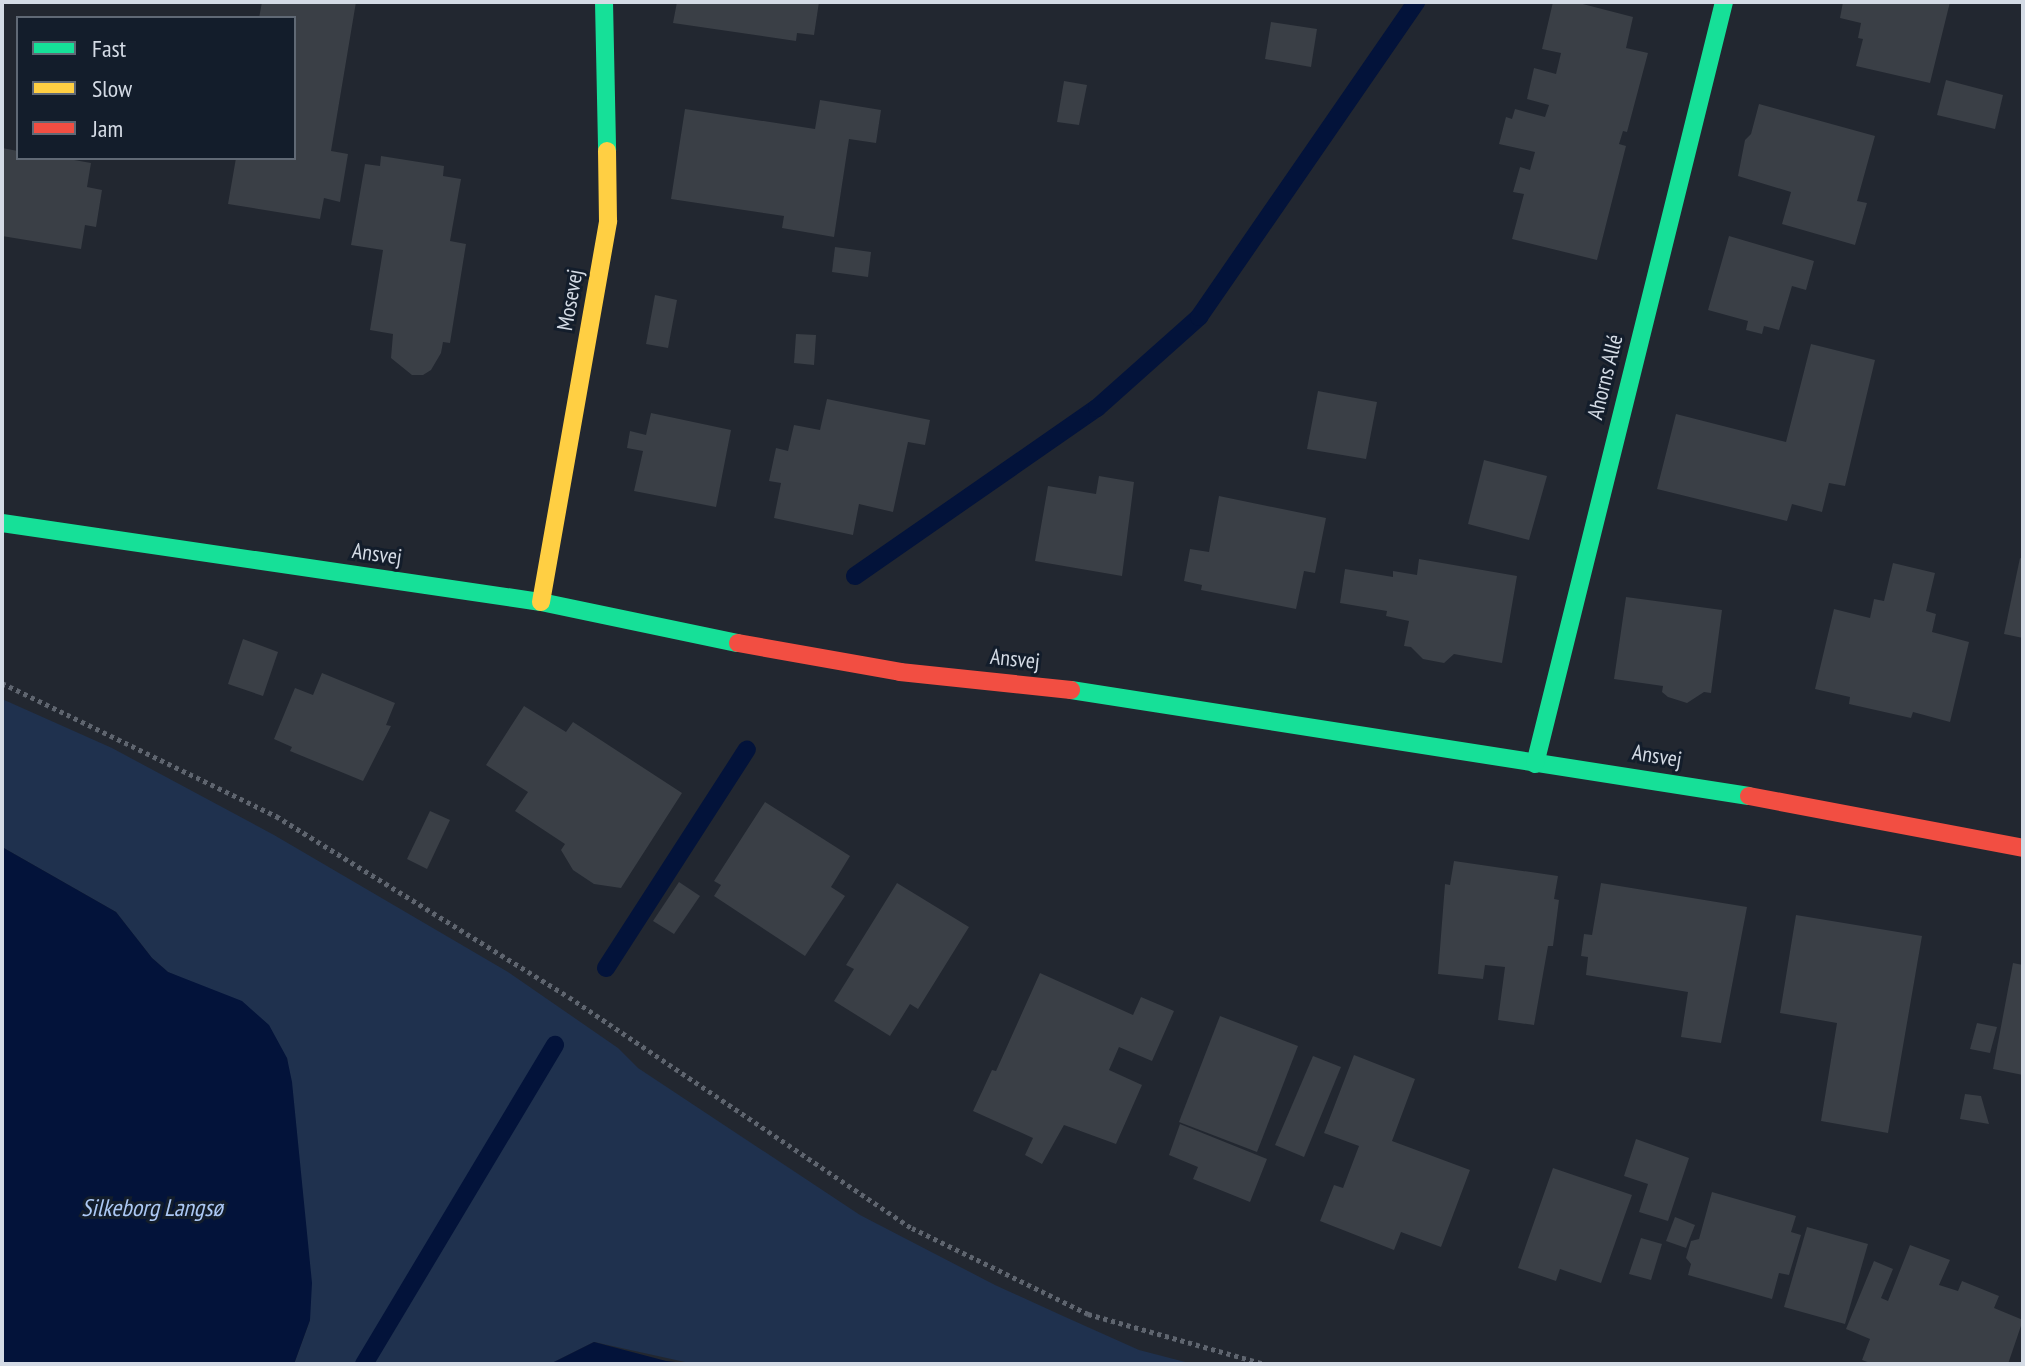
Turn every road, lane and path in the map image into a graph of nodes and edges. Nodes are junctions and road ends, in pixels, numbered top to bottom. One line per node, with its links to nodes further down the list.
1 (604, 2): 4 (street, Mosevej)
2 (1724, 2): 6 (street, Ahorns Allé)
3 (2, 523): 4 (street, Ansvej)
4 (541, 602): 6 (street, Ansvej)
5 (2, 683): 8 (path)
6 (1535, 764): 7 (street, Ansvej)
7 (2023, 848)
8 (1265, 1364)

